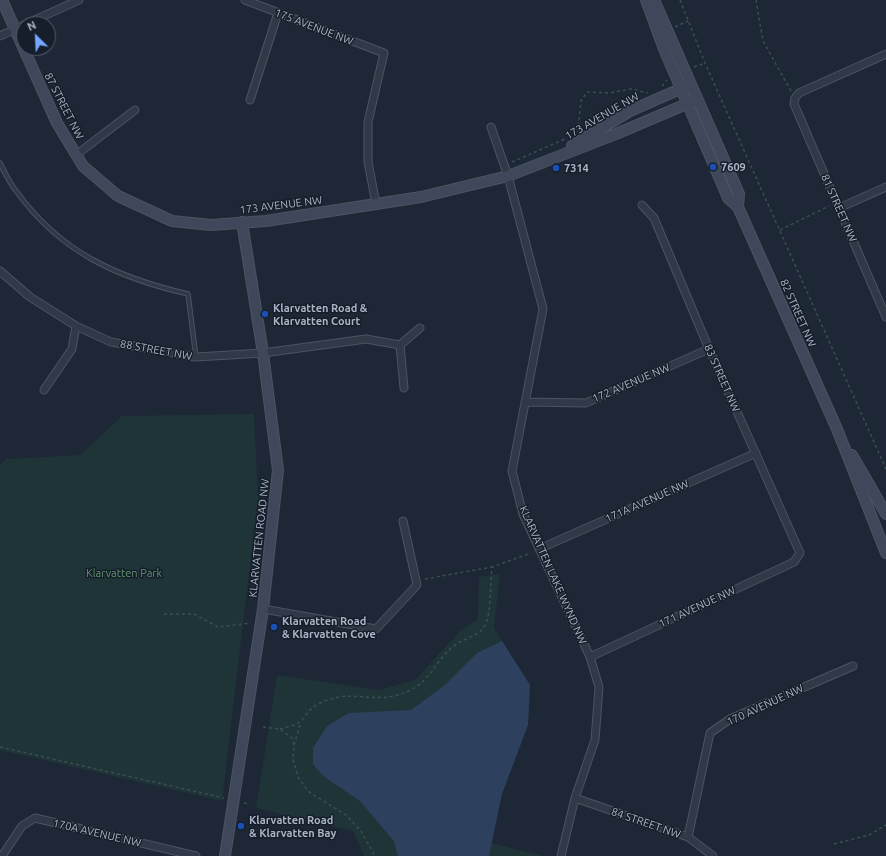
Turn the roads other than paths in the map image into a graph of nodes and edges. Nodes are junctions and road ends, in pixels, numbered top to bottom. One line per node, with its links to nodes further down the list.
1 (2, 0): 8 (street, 87 STREET NW)
2 (79, 0): 7 (street)
3 (245, 0): 6 (street, 175 AVENUE NW)
4 (646, 0): 11 (street, 82 STREET NW)
5 (654, 0): 11 (street, 82 STREET NW)
6 (278, 13): 12 (street); 21 (street, 175 AVENUE NW)
7 (43, 16)
8 (14, 29): 9 (street); 16 (street, 87 STREET NW)
9 (0, 36)
10 (886, 54): 23 (street, 81 STREET NW)
11 (686, 87): 13 (street, 82 STREET NW); 17 (street, 173 AVENUE NW)
12 (250, 100)
13 (692, 102): 17 (street, 173 AVENUE NW); 36 (street, 82 STREET NW)
14 (135, 110): 16 (street, 87 STREET NW)
15 (491, 127): 19 (street)
16 (76, 155): 24 (street, 173 AVENUE NW)
17 (550, 160): 19 (street, 173 AVENUE NW)
18 (0, 163): 32 (lane)
19 (508, 176): 21 (street, 173 AVENUE NW); 35 (street, KLARVATTEN LAKE WYND NW)
20 (886, 187): 23 (street)
21 (376, 204): 24 (street, 173 AVENUE NW)
22 (642, 204): 30 (street, 83 STREET NW)
23 (838, 206): 26 (street, 81 STREET NW)
24 (242, 222): 31 (street, KLARVATTEN ROAD NW)
25 (0, 271): 27 (street, 88 STREET NW)
26 (886, 317)
27 (76, 326): 32 (street, 88 STREET NW); 34 (street)
28 (420, 328): 29 (street)
29 (400, 345): 31 (street, 88 STREET NW); 33 (street)
30 (709, 349): 35 (street, 172 AVENUE NW); 37 (street, 83 STREET NW)
31 (263, 353): 32 (street, 88 STREET NW); 43 (street, KLARVATTEN ROAD NW)
32 (196, 357)
33 (404, 388)
34 (44, 390)
35 (525, 402): 40 (street, KLARVATTEN LAKE WYND NW)
36 (837, 429): 38 (street, 82 STREET NW); 42 (street, 82 STREET NW)
37 (756, 453): 40 (street, 171A AVENUE NW); 41 (street, 83 STREET NW)
38 (886, 514)
39 (403, 521): 43 (street)
40 (539, 549): 44 (street, KLARVATTEN LAKE WYND NW)
41 (800, 553): 44 (street, 171 AVENUE NW)
42 (886, 553)
43 (263, 609): 50 (street, KLARVATTEN ROAD NW)
44 (590, 657): 46 (street, KLARVATTEN LAKE WYND NW)
45 (853, 666): 47 (street, 170 AVENUE NW)
46 (575, 798): 47 (street, 84 STREET NW); 51 (street, KLARVATTEN LAKE WYND NW)
47 (688, 837): 52 (street, 84 STREET NW)
48 (2, 856): 49 (street, 170A AVENUE NW)
49 (196, 856)
50 (225, 856)
51 (561, 856)
52 (713, 856)

